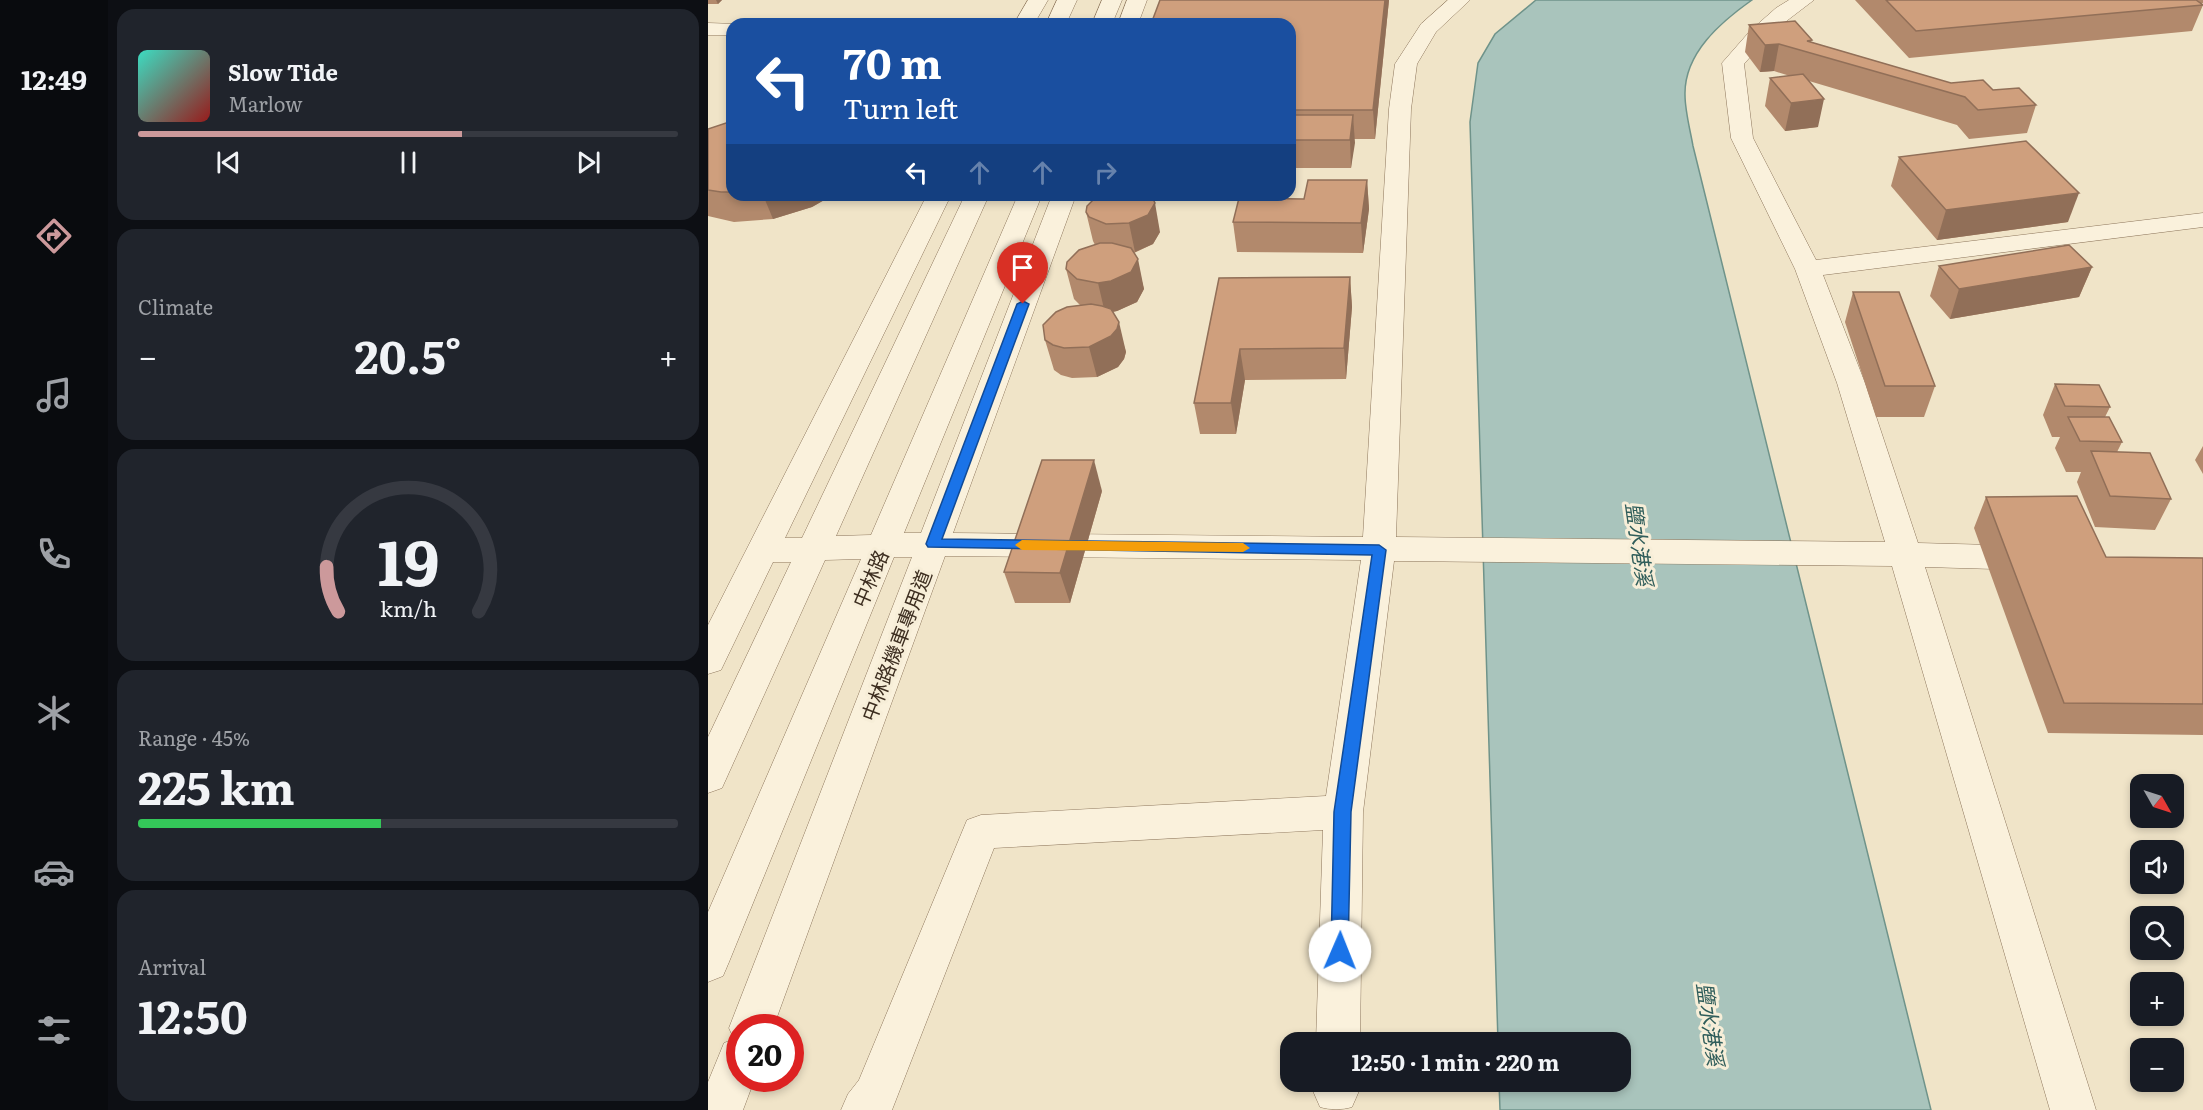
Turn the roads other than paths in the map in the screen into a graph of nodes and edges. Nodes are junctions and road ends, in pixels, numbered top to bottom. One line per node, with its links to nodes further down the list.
1 (1038, 0): 7 (street)
2 (1067, 0): 8 (street)
3 (1112, 0): 9 (street)
4 (1137, 0): 10 (street)
5 (1460, 0): 22 (street)
6 (1804, 0): 18 (street)
7 (1028, 18)
8 (1059, 18)
9 (1104, 18)
10 (1130, 18)
11 (708, 29): 12 (street)
12 (726, 29)
13 (936, 201): 23 (street)
14 (974, 201): 21 (street)
15 (1027, 201): 20 (street, 中林路)
16 (1062, 201): 19 (street, 中林路機車專用道)
17 (2203, 220): 18 (street)
18 (1808, 269): 24 (street)
19 (933, 544): 20 (street); 22 (street); 30 (street, 中林路機車專用道)
20 (882, 546): 21 (street); 29 (street, 中林路)
21 (814, 548): 23 (street); 27 (street)
22 (1379, 550): 24 (street); 28 (street)
23 (762, 551): 26 (street)
24 (1905, 554): 25 (street); 35 (street)
25 (2060, 559)
26 (708, 660)
27 (708, 777)
28 (1342, 812): 31 (street); 34 (street)
29 (708, 962)
30 (757, 1014)
31 (1338, 1032)
32 (727, 1092): 33 (street)
33 (720, 1110)
34 (864, 1110)
35 (2073, 1110)

